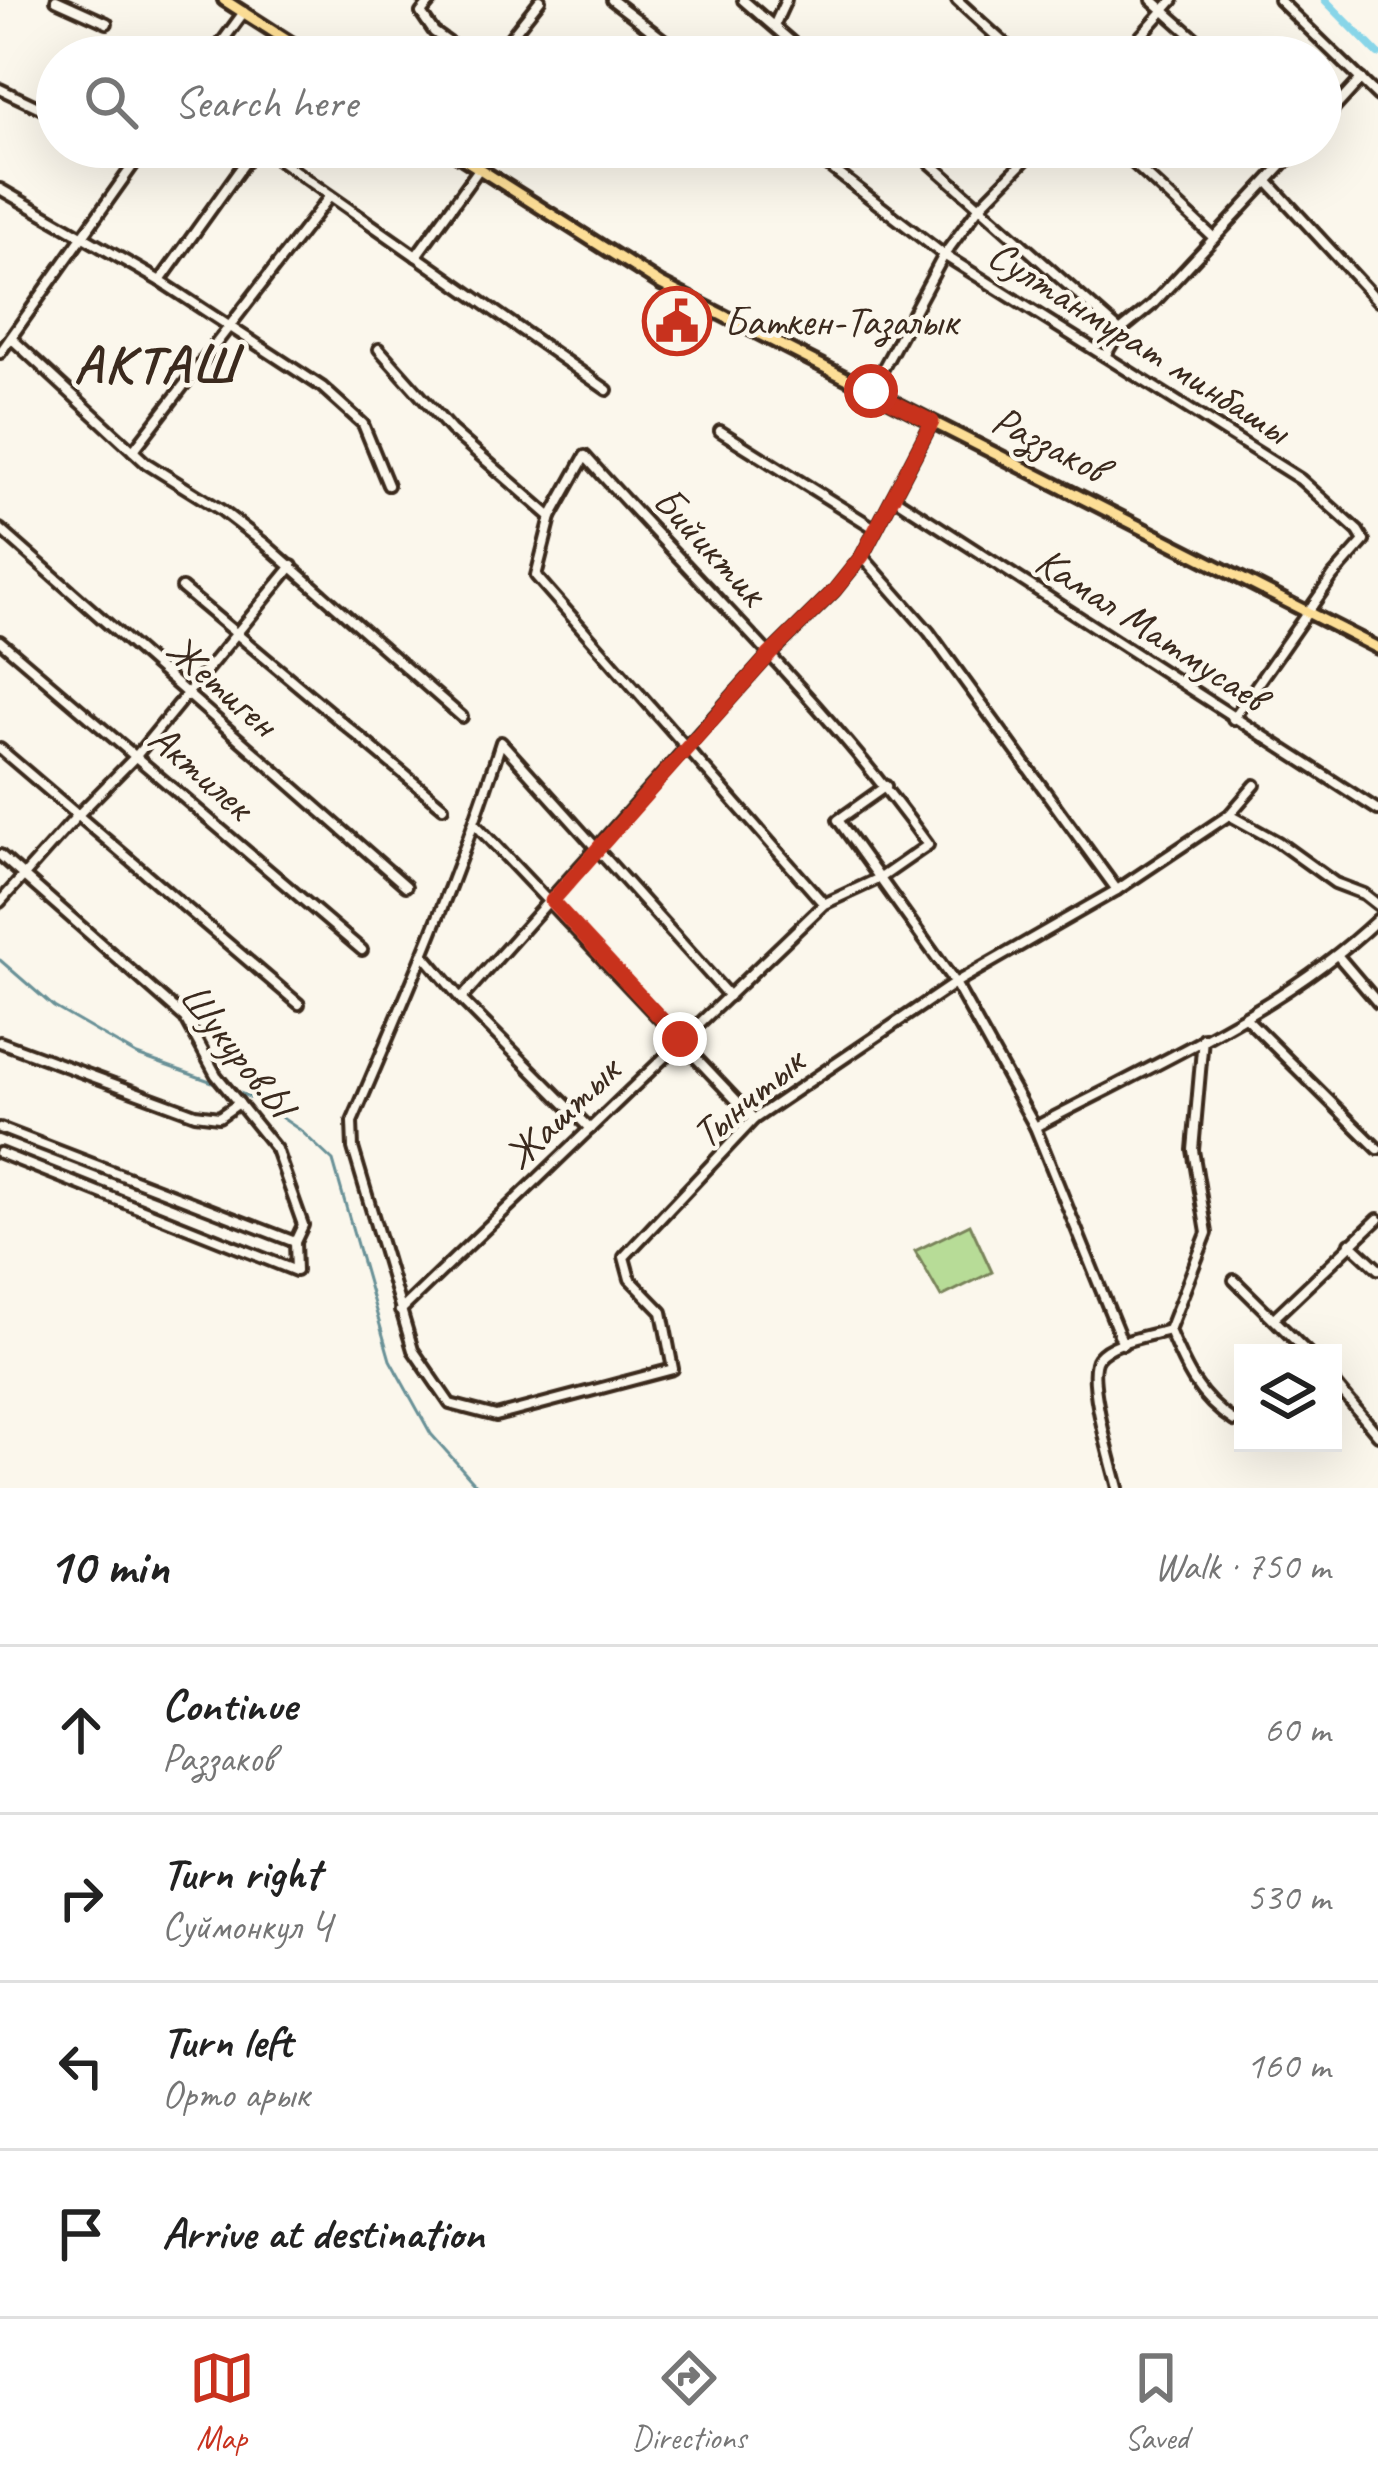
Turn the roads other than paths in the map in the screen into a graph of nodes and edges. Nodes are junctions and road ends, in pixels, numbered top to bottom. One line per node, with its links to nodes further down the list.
1 (56, 0): 15 (street)
2 (224, 0): 13 (main road)
3 (233, 0): 13 (main road)
4 (432, 0): 19 (street)
5 (540, 0): 20 (street)
6 (612, 0): 21 (street)
7 (743, 0): 16 (street)
8 (786, 0): 16 (street)
9 (957, 0): 23 (street)
10 (1152, 0): 14 (street)
11 (1173, 0): 14 (street)
12 (1279, 0): 26 (street)
13 (245, 11): 17 (street); 18 (main road)
14 (1163, 11): 24 (street); 25 (street)
15 (107, 23)
16 (774, 26): 22 (street)
17 (227, 36)
18 (282, 36)
19 (440, 36)
20 (512, 36)
21 (659, 36)
22 (785, 36)
23 (996, 36)
24 (1141, 36)
25 (1192, 36)
26 (1316, 36)
27 (1342, 61): 28 (street)
28 (1361, 79): 30 (street); 31 (street)
29 (0, 88): 32 (street)
30 (1378, 96)
31 (1342, 100)
32 (36, 106)
33 (131, 168): 47 (street)
34 (243, 168): 51 (street)
35 (289, 168): 45 (street)
36 (475, 168): 42 (main road, Раззаков)
37 (830, 168): 49 (street, Султанмурат минбашы)
38 (936, 168): 46 (street)
39 (1017, 168): 46 (street)
40 (1139, 168): 48 (street)
41 (1280, 168): 43 (street)
42 (478, 170): 50 (street); 60 (main road, Раззаков)
43 (1268, 182): 48 (street); 52 (street)
44 (0, 189): 47 (street)
45 (330, 196): 50 (street); 53 (street)
46 (980, 206): 49 (street); 54 (street)
47 (83, 234): 51 (street); 55 (street)
48 (1214, 238): 54 (street)
49 (944, 255): 58 (street, Султанмурат минбашы); 60 (street)
50 (416, 256): 59 (street)
51 (160, 281): 53 (street)
52 (1378, 301)
53 (230, 327): 63 (street); 64 (street)
54 (1120, 331): 58 (street)
55 (11, 338): 57 (street); 63 (street)
56 (379, 349): 66 (street)
57 (0, 353)
58 (1105, 356): 72 (street, Султанмурат минбашы)
59 (608, 391)
60 (871, 391): 61 (main road, Раззаков)
61 (932, 422): 65 (street); 72 (main road, Раззаков)
62 (720, 431): 68 (street)
63 (134, 451): 70 (street)
64 (388, 485)
65 (893, 497): 68 (street); 79 (street, Камал Матмусаев)
66 (551, 517): 76 (street, Бийиктик); 81 (street)
67 (0, 529): 77 (street, Жетиген)
68 (876, 529): 69 (street)
69 (862, 556): 76 (street); 96 (street)
70 (292, 566): 73 (street); 78 (street)
71 (182, 588): 73 (street)
72 (1310, 613): 75 (main road, Раззаков); 79 (street)
73 (237, 634): 77 (street); 85 (street)
74 (0, 641): 82 (street, Актилек)
75 (1378, 648)
76 (770, 654): 81 (street); 84 (street, Бийиктик)
77 (187, 695): 82 (street); 95 (street, Жетиген)
78 (463, 717)
79 (1233, 719): 86 (street, Камал Матмусаев)
80 (0, 749): 88 (street)
81 (687, 752): 91 (street); 99 (street)
82 (136, 756): 88 (street); 102 (street, Актилек)
83 (1255, 785): 87 (street, Тынчтык)
84 (886, 786): 90 (street, Бийиктик); 94 (street)
85 (443, 807)
86 (1378, 810)
87 (1229, 815): 96 (street, Тынчтык); 100 (street)
88 (76, 816): 93 (street); 108 (street)
89 (475, 824): 91 (street); 97 (street); 103 (street)
90 (928, 845): 94 (street, Жаштык)
91 (599, 849): 97 (street); 106 (street)
92 (0, 855): 93 (street, Шукуров.Ы)
93 (24, 875): 98 (street); 114 (street, Шукуров.Ы)
94 (882, 877): 99 (street, Жаштык); 105 (street)
95 (406, 886)
96 (1118, 890): 105 (street, Тынчтык)
97 (552, 901): 107 (street); 112 (street)
98 (0, 902)
99 (824, 904): 106 (street, Жаштык)
100 (1378, 905)
101 (1378, 919): 104 (street)
102 (362, 950)
103 (424, 955): 107 (street); 126 (street)
104 (1338, 956): 109 (street); 110 (street)
105 (955, 983): 115 (street, Тынчтык); 116 (street)
106 (729, 996): 112 (street, Жаштык)
107 (461, 999): 118 (street)
108 (299, 1004)
109 (1378, 1004)
110 (1245, 1017): 111 (street); 119 (street)
111 (1203, 1038): 116 (street); 128 (street)
112 (680, 1039): 115 (street); 118 (street, Жаштык)
113 (0, 1042): 114 (street)
114 (239, 1103): 122 (street, Шукуров.Ы)
115 (754, 1119): 126 (street, Тынчтык)
116 (1035, 1127): 129 (street)
117 (0, 1128): 122 (street)
118 (590, 1130): 126 (street, Жаштык)
119 (1378, 1149)
120 (0, 1153): 122 (street, Шукуров.Ы)
121 (1378, 1219): 123 (street)
122 (295, 1242)
123 (1350, 1244): 124 (street); 127 (street)
124 (1378, 1269)
125 (1234, 1280): 127 (street)
126 (400, 1311)
127 (1275, 1317): 130 (street)
128 (1169, 1330): 129 (street); 132 (street)
129 (1123, 1344): 134 (street)
130 (1300, 1344)
131 (1342, 1392): 133 (street)
132 (1234, 1420)
133 (1378, 1436)
134 (1118, 1488)

